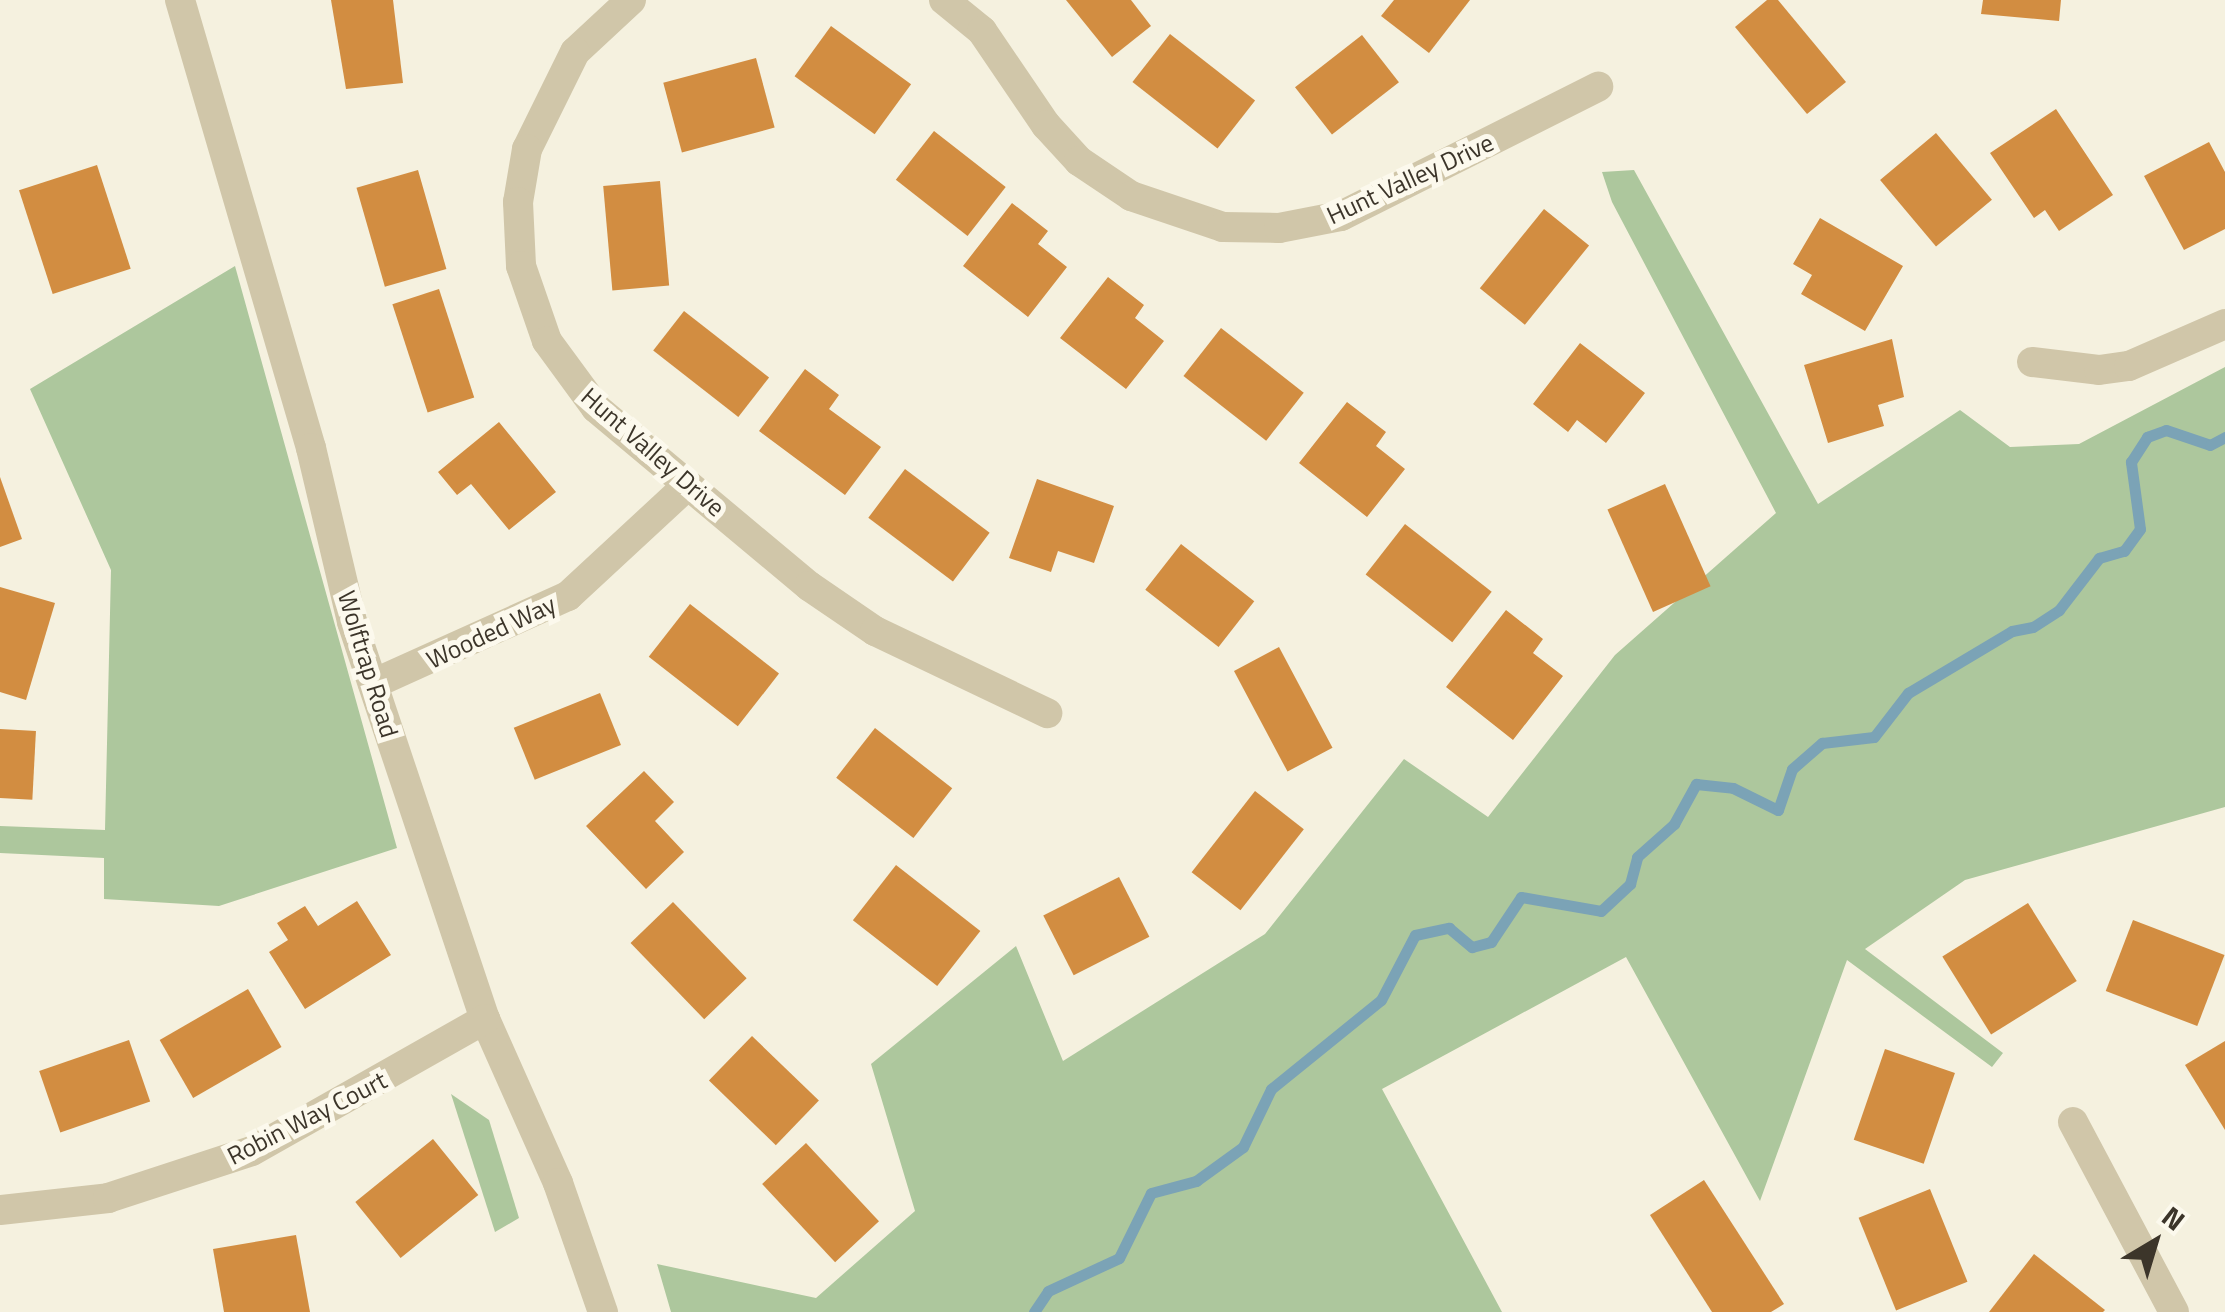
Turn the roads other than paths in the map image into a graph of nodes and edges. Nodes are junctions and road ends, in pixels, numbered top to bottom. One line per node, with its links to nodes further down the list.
1 (180, 0): 8 (street, Wolftrap Road)
2 (631, 0): 7 (street, Hunt Valley Drive)
3 (944, 0): 4 (street, Hunt Valley Drive)
4 (1598, 88)
5 (2225, 324): 6 (street)
6 (2032, 362)
7 (688, 485): 8 (street, Wooded Way); 9 (street, Hunt Valley Drive)
8 (373, 684): 10 (street, Wolftrap Road)
9 (1048, 714)
10 (485, 1019): 12 (street, Robin Way Court); 13 (street, Wolftrap Road)
11 (2072, 1122): 14 (street)
12 (0, 1210)
13 (604, 1312)
14 (2174, 1312)

